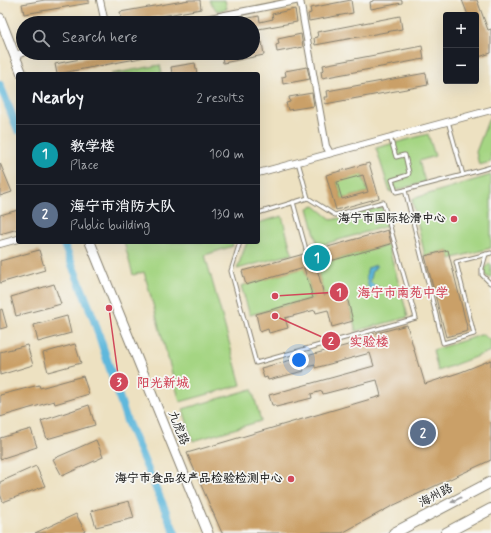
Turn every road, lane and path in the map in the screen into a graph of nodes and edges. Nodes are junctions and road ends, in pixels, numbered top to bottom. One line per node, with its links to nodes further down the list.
1 (100, 0): 3 (street)
2 (300, 0): 4 (street); 12 (street)
3 (103, 16)
4 (220, 16)
5 (0, 18): 6 (street)
6 (16, 48)
7 (20, 60): 8 (street)
8 (22, 72)
9 (491, 110): 10 (street)
10 (448, 121): 11 (street); 16 (lane)
11 (390, 137): 12 (street); 17 (lane)
12 (330, 154): 13 (street)
13 (298, 162): 15 (street); 18 (lane)
14 (491, 167): 16 (lane)
15 (260, 172)
16 (463, 175): 17 (lane)
17 (405, 190): 27 (lane)
18 (308, 198): 19 (lane); 24 (lane)
19 (293, 202): 20 (lane); 25 (lane)
20 (260, 212)
21 (16, 240): 22 (street)
22 (0, 244)
23 (91, 244): 32 (street, 九虎路)
24 (239, 244)
25 (307, 253)
26 (491, 253): 27 (lane)
27 (486, 254): 28 (lane)
28 (491, 283)
29 (491, 482): 33 (main road, 海州路, one-way to 33)
30 (491, 510): 31 (main road)
31 (456, 530): 34 (main road)
32 (208, 533)
33 (394, 533)
34 (446, 533)

